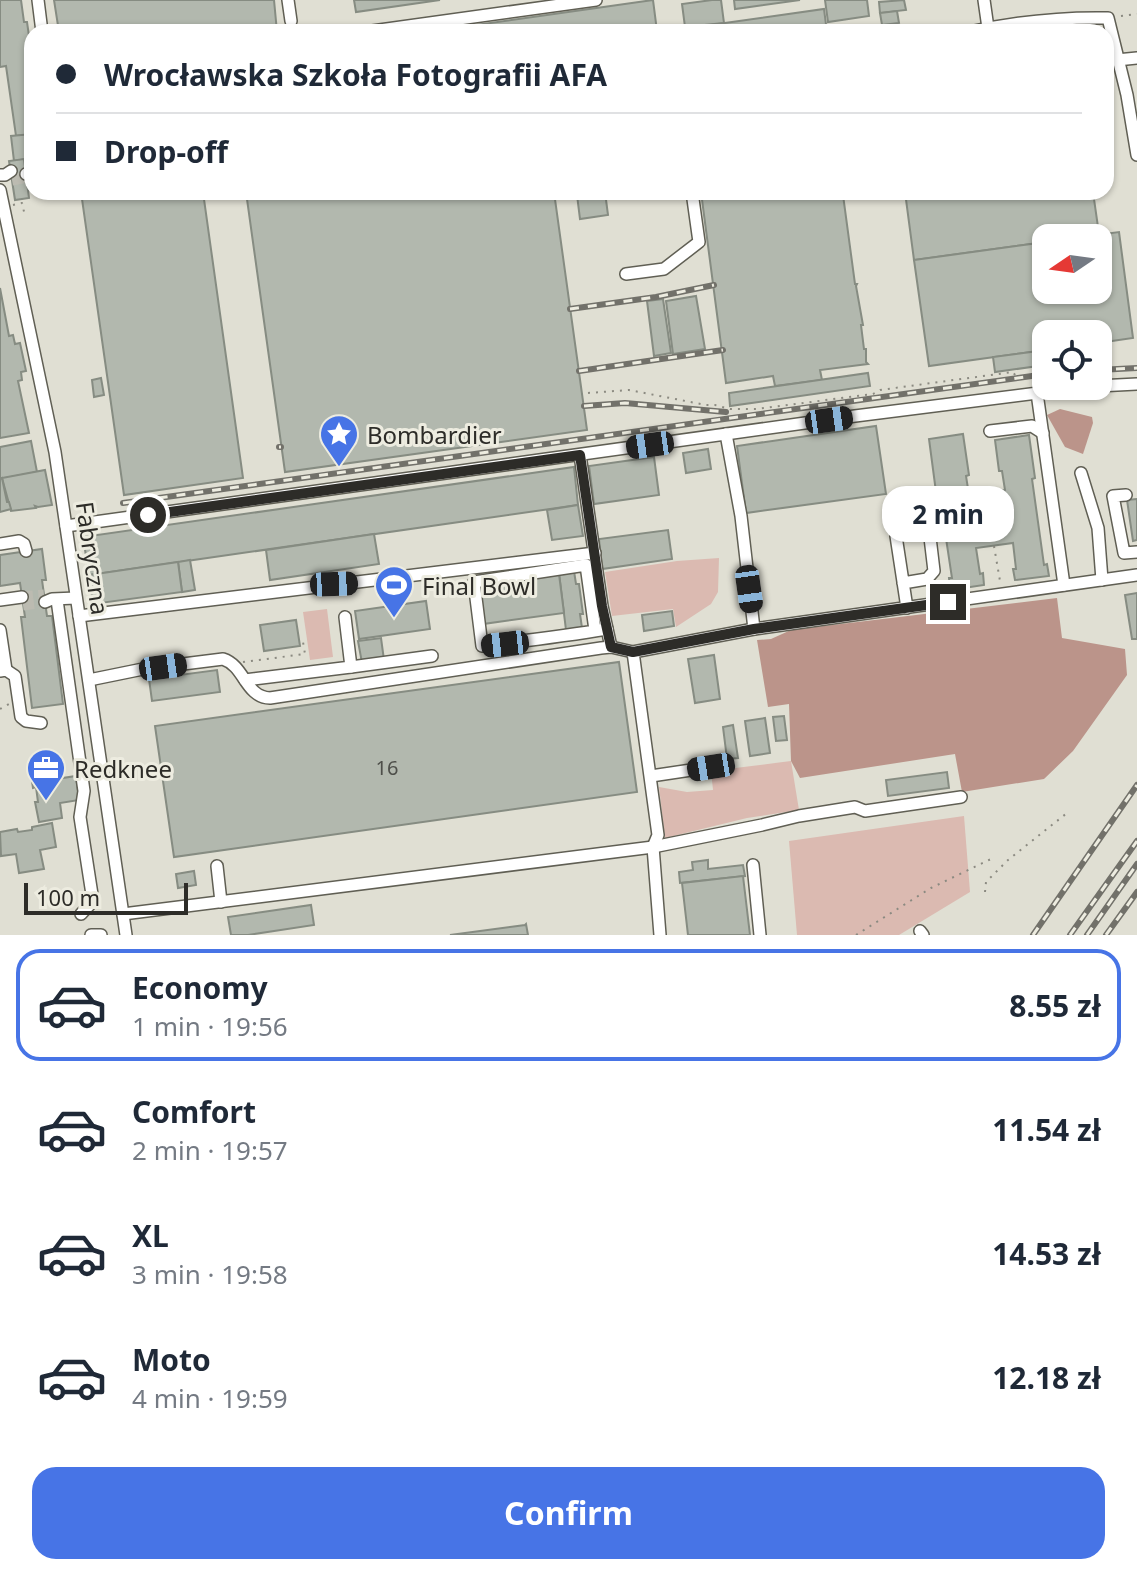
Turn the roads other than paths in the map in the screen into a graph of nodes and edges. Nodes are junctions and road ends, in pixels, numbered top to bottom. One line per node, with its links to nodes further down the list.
1 (38, 0): 6 (street)
2 (288, 0): 5 (street)
3 (596, 0): 7 (street)
4 (984, 0): 8 (street)
5 (291, 21)
6 (41, 24)
7 (423, 24)
8 (987, 24)
9 (1010, 24): 10 (street)
10 (1109, 24)
11 (1114, 46): 13 (street)
12 (1137, 58): 13 (street)
13 (1117, 60): 14 (street)
14 (1132, 95): 15 (street)
15 (1137, 155)
16 (0, 190): 30 (street, Fabryczna)
17 (693, 200): 18 (street)
18 (626, 274)
19 (1137, 384): 20 (street)
20 (1112, 385)
21 (1032, 394): 25 (street)
22 (1038, 400): 24 (street)
23 (990, 431): 24 (street)
24 (1043, 433): 39 (street)
25 (726, 434): 26 (street); 46 (street)
26 (580, 455): 30 (street); 35 (street)
27 (1081, 473): 31 (street)
28 (1126, 495): 29 (street)
29 (1118, 523): 31 (street); 34 (street)
30 (66, 526): 40 (street, Fabryczna)
31 (1098, 528): 37 (street)
32 (0, 544): 33 (street)
33 (26, 551)
34 (1137, 552)
35 (595, 553): 44 (street); 47 (street)
36 (1137, 575): 37 (street)
37 (1102, 580): 39 (street)
38 (903, 583): 38 (street); 43 (street)
39 (1064, 585): 43 (street)
40 (76, 598): 44 (street, Fabryczna); 64 (street)
41 (2, 600): 42 (street)
42 (23, 601)
43 (907, 608): 46 (street)
44 (79, 616): 54 (street, Fabryczna)
45 (345, 617): 52 (street)
46 (754, 629): 50 (street)
47 (601, 630): 47 (street); 49 (street)
48 (1, 637): 53 (street)
49 (611, 647): 50 (street); 55 (street)
50 (633, 652): 58 (street)
51 (432, 656): 52 (street)
52 (351, 667): 55 (street)
53 (3, 670): 56 (street)
54 (89, 680): 55 (street); 65 (street, Fabryczna)
55 (245, 680)
56 (41, 723)
57 (711, 767): 58 (street)
58 (651, 776): 60 (street)
59 (961, 797): 60 (street)
60 (653, 847): 63 (street); 69 (street)
61 (753, 865): 70 (street)
62 (217, 866): 63 (street)
63 (221, 902): 65 (street)
64 (81, 914)
65 (123, 914): 68 (street, Fabryczna)
66 (91, 935): 67 (street)
67 (101, 935)
68 (126, 935)
69 (660, 935)
70 (760, 935)

